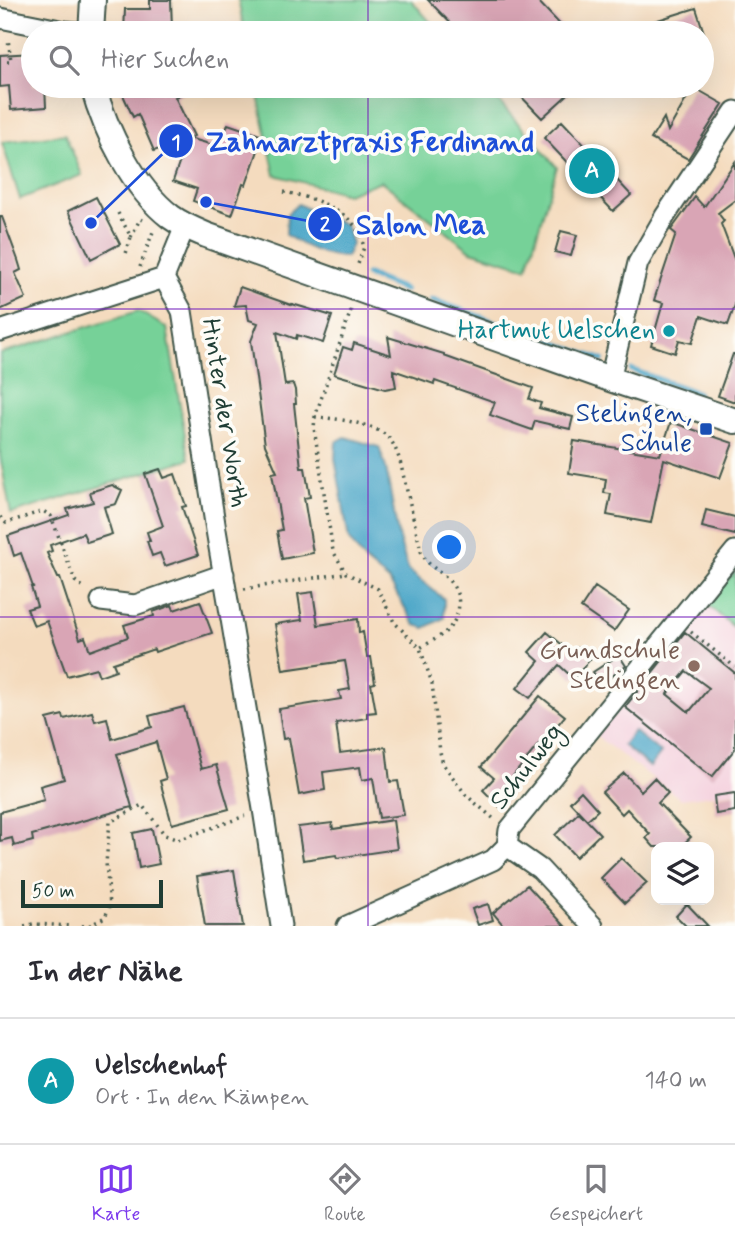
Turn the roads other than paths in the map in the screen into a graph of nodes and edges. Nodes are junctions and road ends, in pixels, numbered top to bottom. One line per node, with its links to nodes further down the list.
1 (93, 0): 3 (street)
2 (3, 19): 4 (street)
3 (92, 21)
4 (21, 22)
5 (96, 98): 7 (street)
6 (735, 111): 10 (street)
7 (185, 226): 8 (street); 10 (street)
8 (164, 278): 9 (street); 13 (street, Hinter der Worth)
9 (0, 331)
10 (610, 379): 11 (street)
11 (735, 421)
12 (735, 551): 15 (street, Schulweg)
13 (225, 583): 14 (street); 16 (street, Hinter der Worth)
14 (101, 601)
15 (508, 838): 17 (street, Schulweg); 18 (street)
16 (281, 926)
17 (347, 926)
18 (593, 926)

